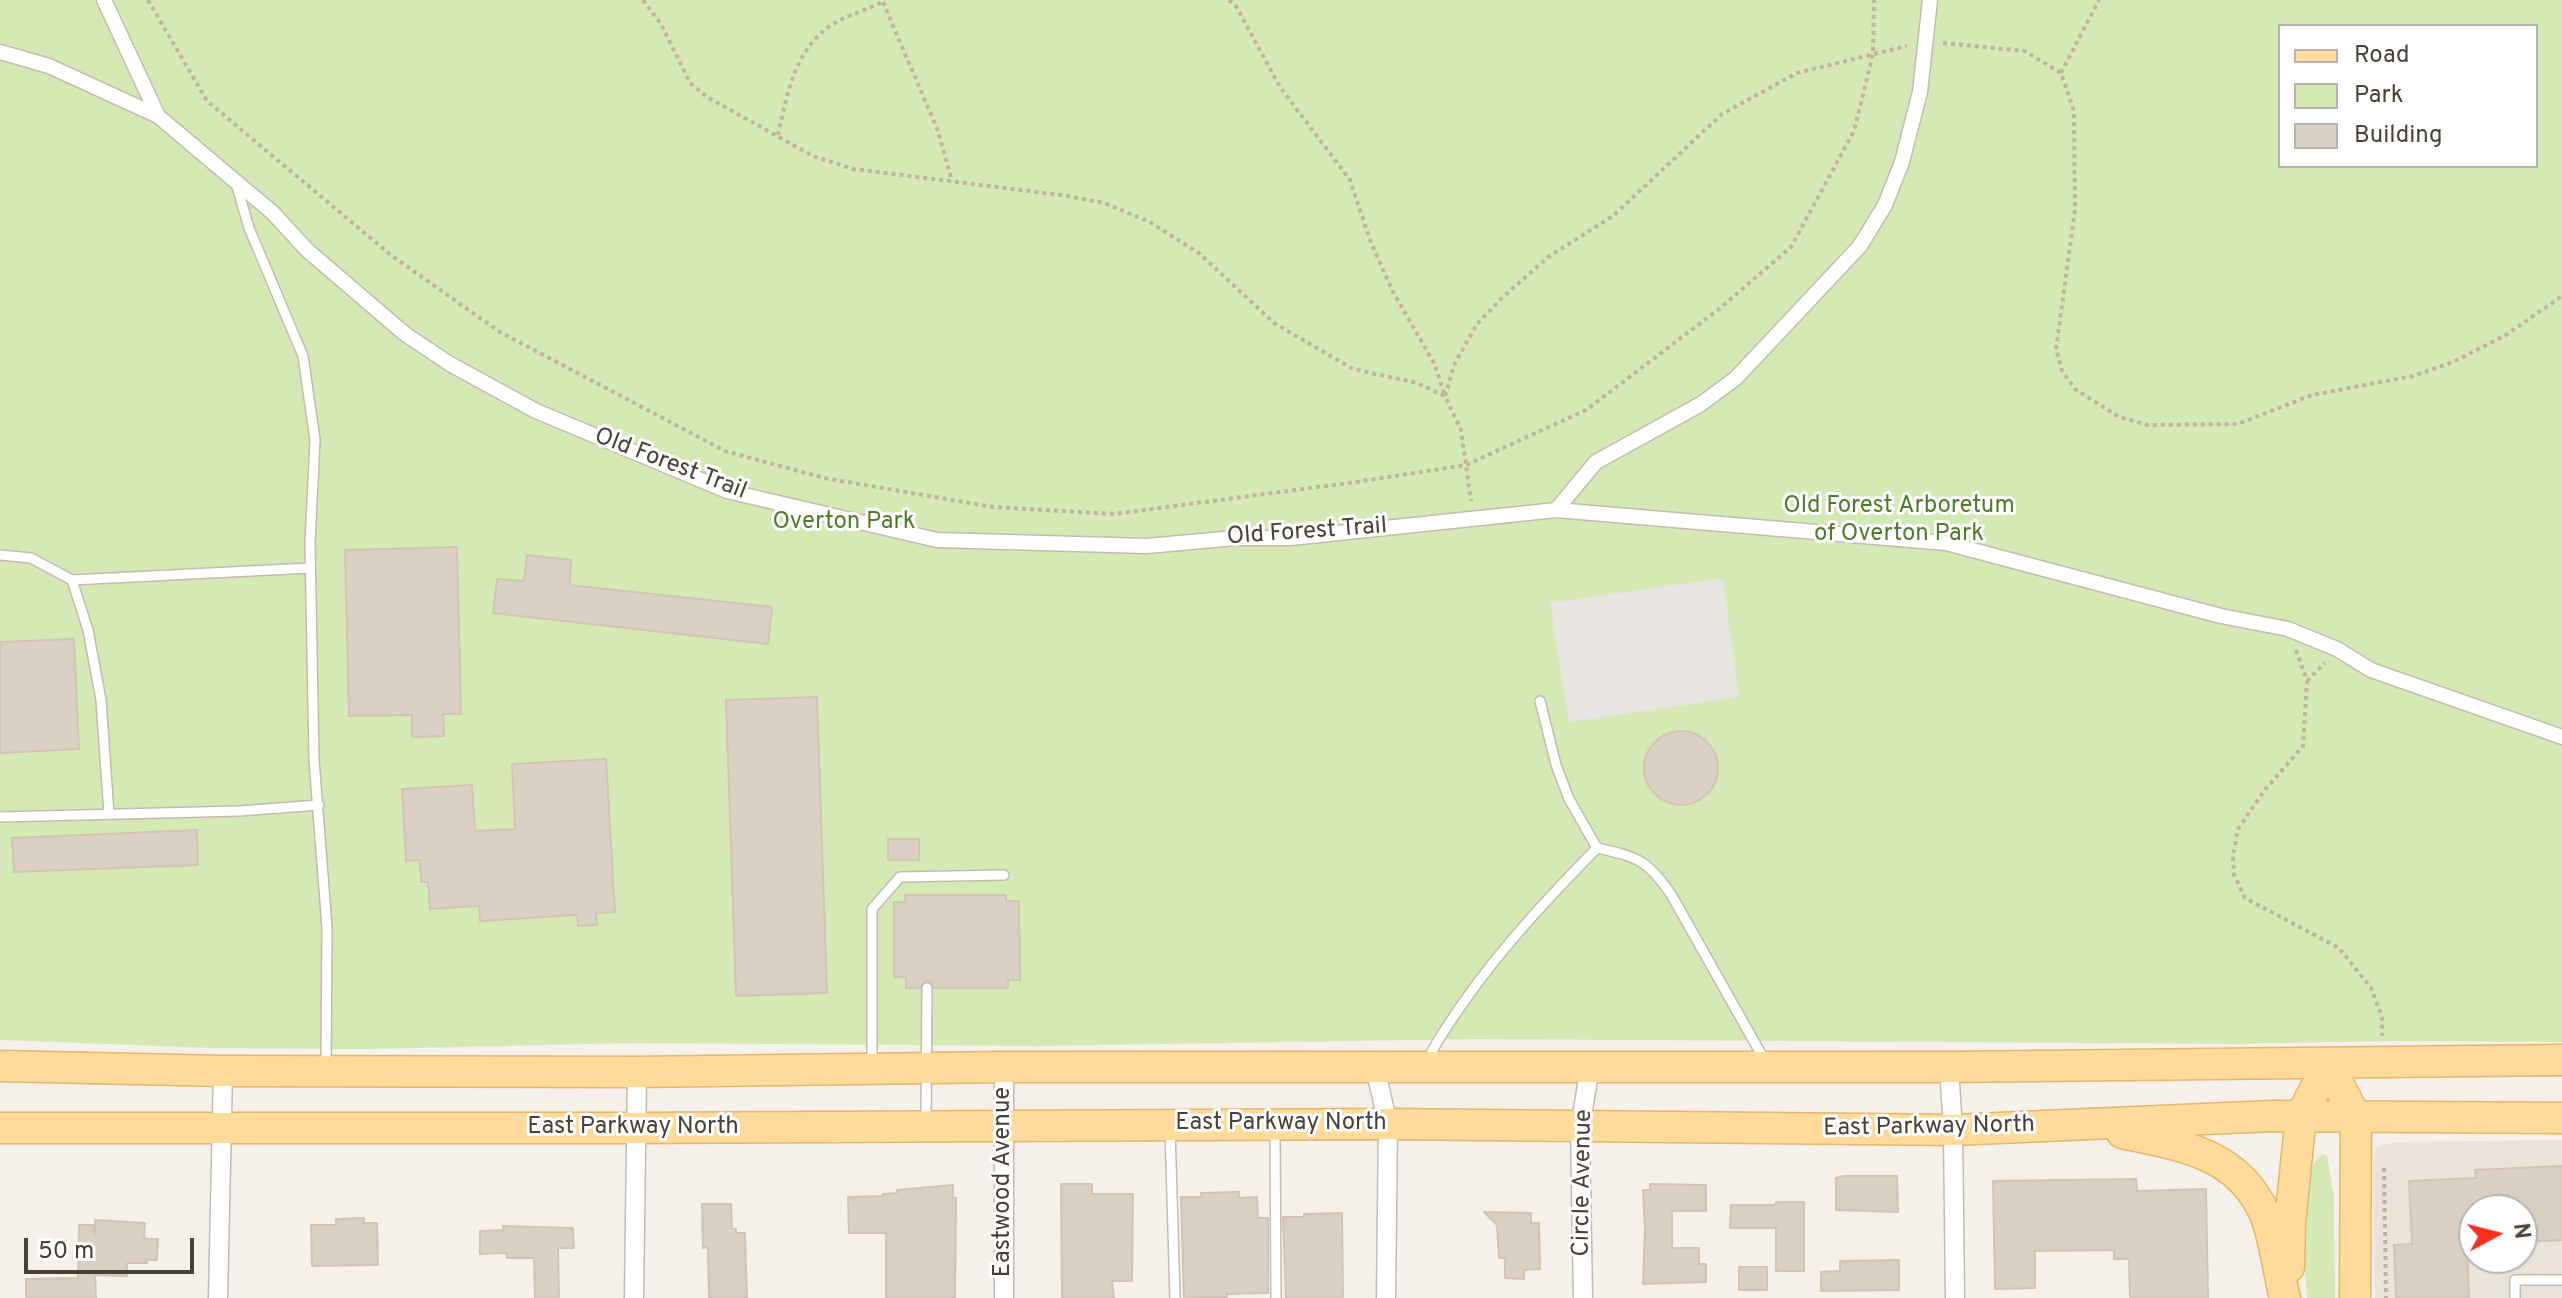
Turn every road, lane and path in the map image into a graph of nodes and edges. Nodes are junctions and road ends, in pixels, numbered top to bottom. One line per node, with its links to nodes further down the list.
1 (104, 0): 13 (street, Old Forest Trail)
2 (148, 0): 19 (path)
3 (643, 0): 14 (path)
4 (1229, 0): 18 (path)
5 (1874, 0): 11 (path)
6 (1930, 0): 9 (street)
7 (2099, 0): 12 (path)
8 (884, 1): 14 (path); 15 (path)
9 (1925, 41): 11 (path); 12 (path); 21 (street)
10 (0, 52): 13 (street)
11 (1873, 54): 18 (path); 19 (path)
12 (2061, 73): 17 (path)
13 (158, 116): 16 (street, Old Forest Trail)
14 (778, 136): 15 (path)
15 (952, 181): 18 (path)
16 (236, 183): 21 (street, Old Forest Trail); 23 (lane)
17 (2562, 296)
18 (1445, 396): 19 (path)
19 (1466, 465): 20 (path)
20 (1480, 504)
21 (1556, 510): 25 (street, Old Forest Trail)
22 (0, 555): 24 (lane)
23 (310, 568): 24 (lane); 30 (lane)
24 (72, 580): 31 (lane)
25 (2288, 629): 26 (street, Old Forest Trail); 27 (path)
26 (2337, 649): 27 (path); 29 (street, Old Forest Trail)
27 (2307, 681): 36 (path)
28 (1540, 701): 33 (lane)
29 (2562, 737)
30 (319, 805): 31 (lane); 49 (lane)
31 (109, 814): 32 (lane)
32 (0, 817)
33 (1597, 848): 42 (lane); 46 (lane)
34 (1004, 875): 47 (lane)
35 (927, 988): 44 (lane)
36 (2382, 1042)
37 (2562, 1060): 38 (main road)
38 (2328, 1064): 43 (main road); 51 (main road); 52 (main road)
39 (0, 1066): 48 (main road)
40 (1004, 1067): 44 (main road); 45 (main road); 59 (street, Eastwood Avenue)
41 (1590, 1067): 42 (main road); 46 (main road); 63 (street, Circle Avenue)
42 (1769, 1067): 43 (main road)
43 (1949, 1067): 64 (street)
44 (927, 1068): 47 (main road); 58 (lane)
45 (1375, 1068): 46 (main road); 55 (street)
46 (1424, 1068)
47 (872, 1069): 50 (main road)
48 (223, 1071): 49 (main road); 60 (street)
49 (325, 1071): 50 (main road)
50 (637, 1072): 62 (street)
51 (2301, 1116): 52 (main road, East Parkway North); 56 (main road, East Parkway North); 75 (main road)
52 (2356, 1118): 53 (main road, East Parkway North); 76 (main road)
53 (2562, 1118)
54 (1275, 1124): 55 (main road, East Parkway North); 57 (main road, East Parkway North); 71 (lane)
55 (1388, 1124): 63 (main road, East Parkway North); 72 (street)
56 (2085, 1124): 64 (main road, East Parkway North); 75 (main road)
57 (1170, 1125): 59 (main road, East Parkway North); 70 (lane)
58 (926, 1126): 59 (main road, East Parkway North); 62 (main road, East Parkway North)
59 (1003, 1126): 69 (street, Eastwood Avenue)
60 (221, 1127): 61 (main road, East Parkway North); 62 (main road, East Parkway North); 67 (street)
61 (0, 1128)
62 (635, 1128): 68 (street)
63 (1580, 1128): 64 (main road, East Parkway North); 73 (street, Circle Avenue)
64 (1953, 1130): 74 (street)
65 (2383, 1156): 77 (path)
66 (2562, 1280): 78 (lane)
67 (218, 1298)
68 (634, 1298)
69 (1004, 1298)
70 (1175, 1298)
71 (1276, 1298)
72 (1386, 1298)
73 (1583, 1298)
74 (1955, 1298)
75 (2287, 1298)
76 (2355, 1298)
77 (2386, 1298)
78 (2515, 1298)

